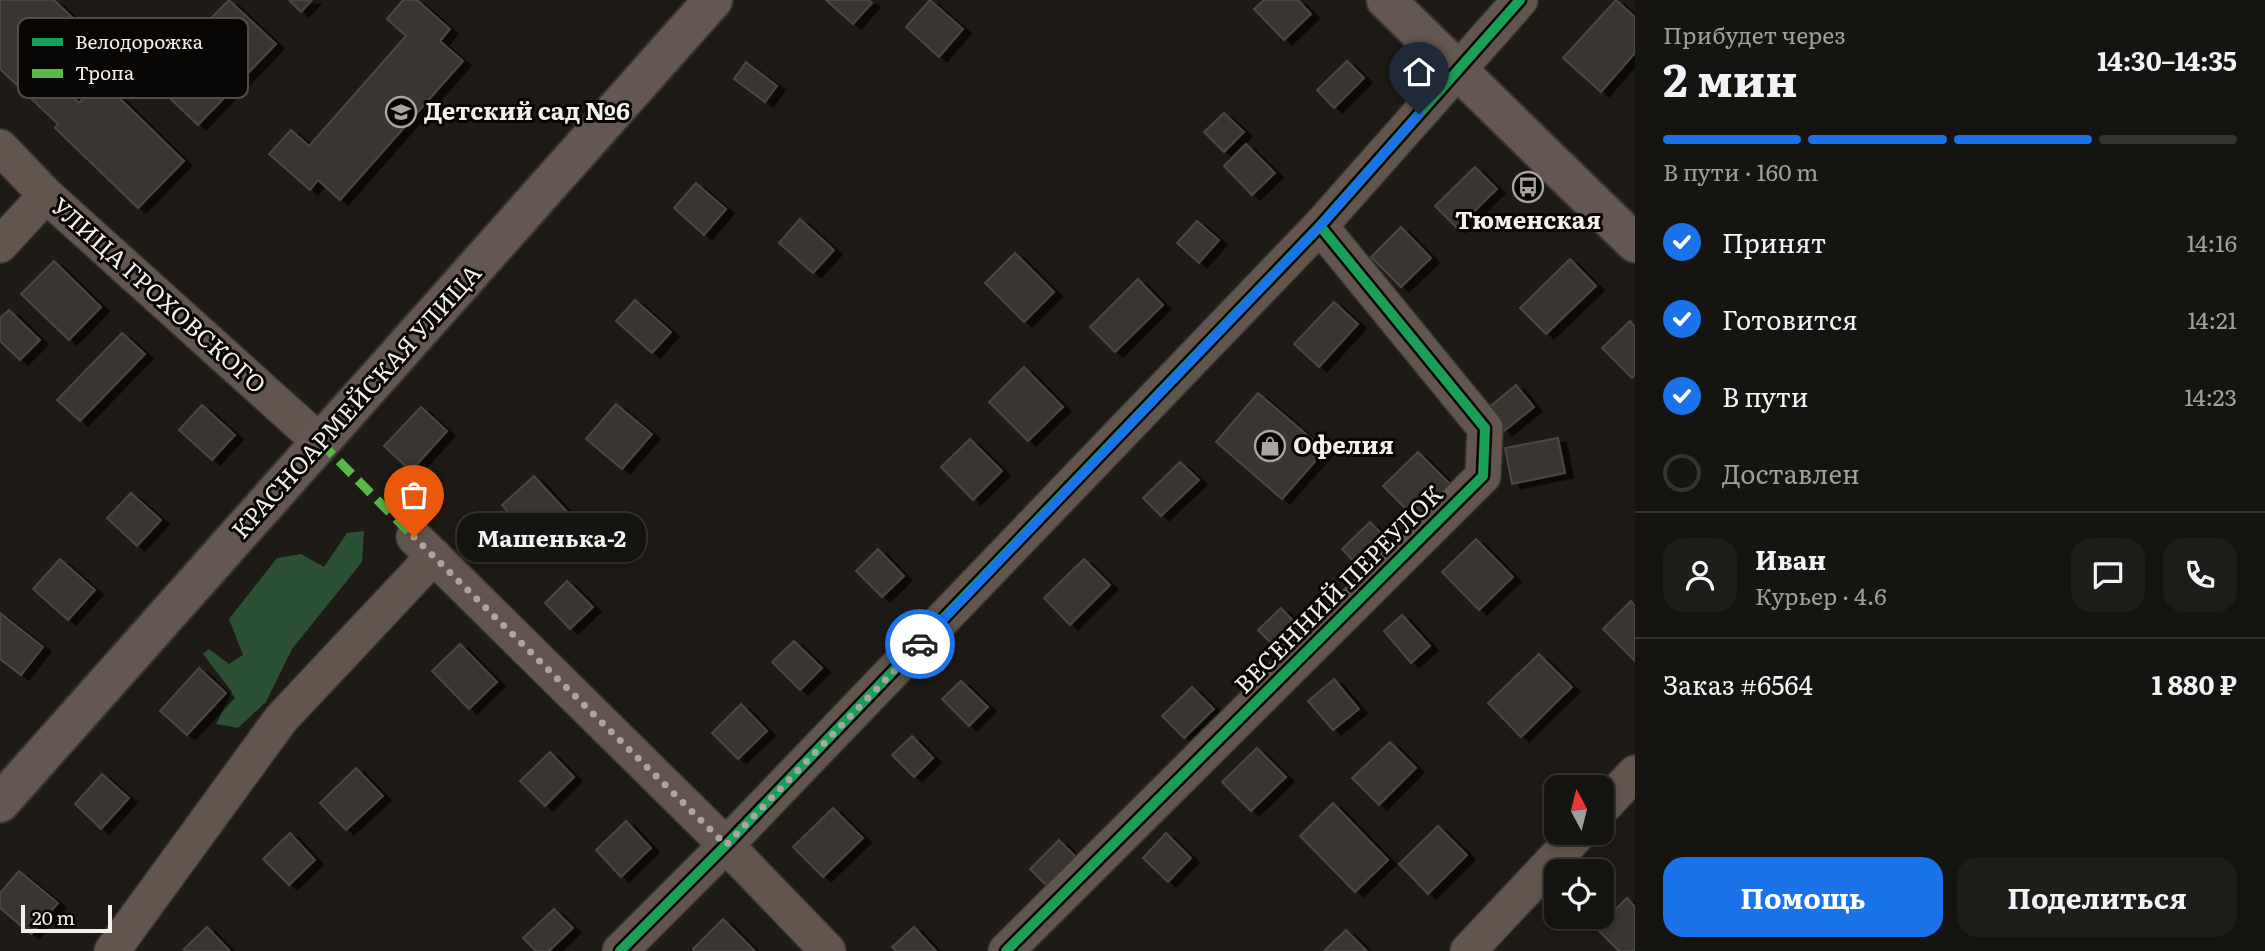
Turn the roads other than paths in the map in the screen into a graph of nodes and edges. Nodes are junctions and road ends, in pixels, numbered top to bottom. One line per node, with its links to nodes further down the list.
1 (713, 0): 10 (main road, КРАСНОАРМЕЙСКАЯ УЛИЦА)
2 (1386, 0): 4 (main road)
3 (1520, 0): 4 (street)
4 (1458, 71): 7 (street); 8 (main road)
5 (0, 147): 6 (street, УЛИЦА ГРОХОВСКОГО)
6 (46, 195): 9 (street); 10 (street, УЛИЦА ГРОХОВСКОГО)
7 (1320, 226): 14 (street); 19 (street, ВЕСЕННИЙ ПЕРЕУЛОК)
8 (1635, 243)
9 (0, 245)
10 (320, 442): 13 (main road, КРАСНОАРМЕЙСКАЯ УЛИЦА)
11 (1635, 774): 12 (street)
12 (1614, 796)
13 (0, 803)
14 (726, 845): 16 (street); 17 (street); 18 (street)
15 (1568, 845): 20 (street)
16 (112, 951)
17 (620, 951)
18 (828, 951)
19 (1006, 951)
20 (1468, 951)

